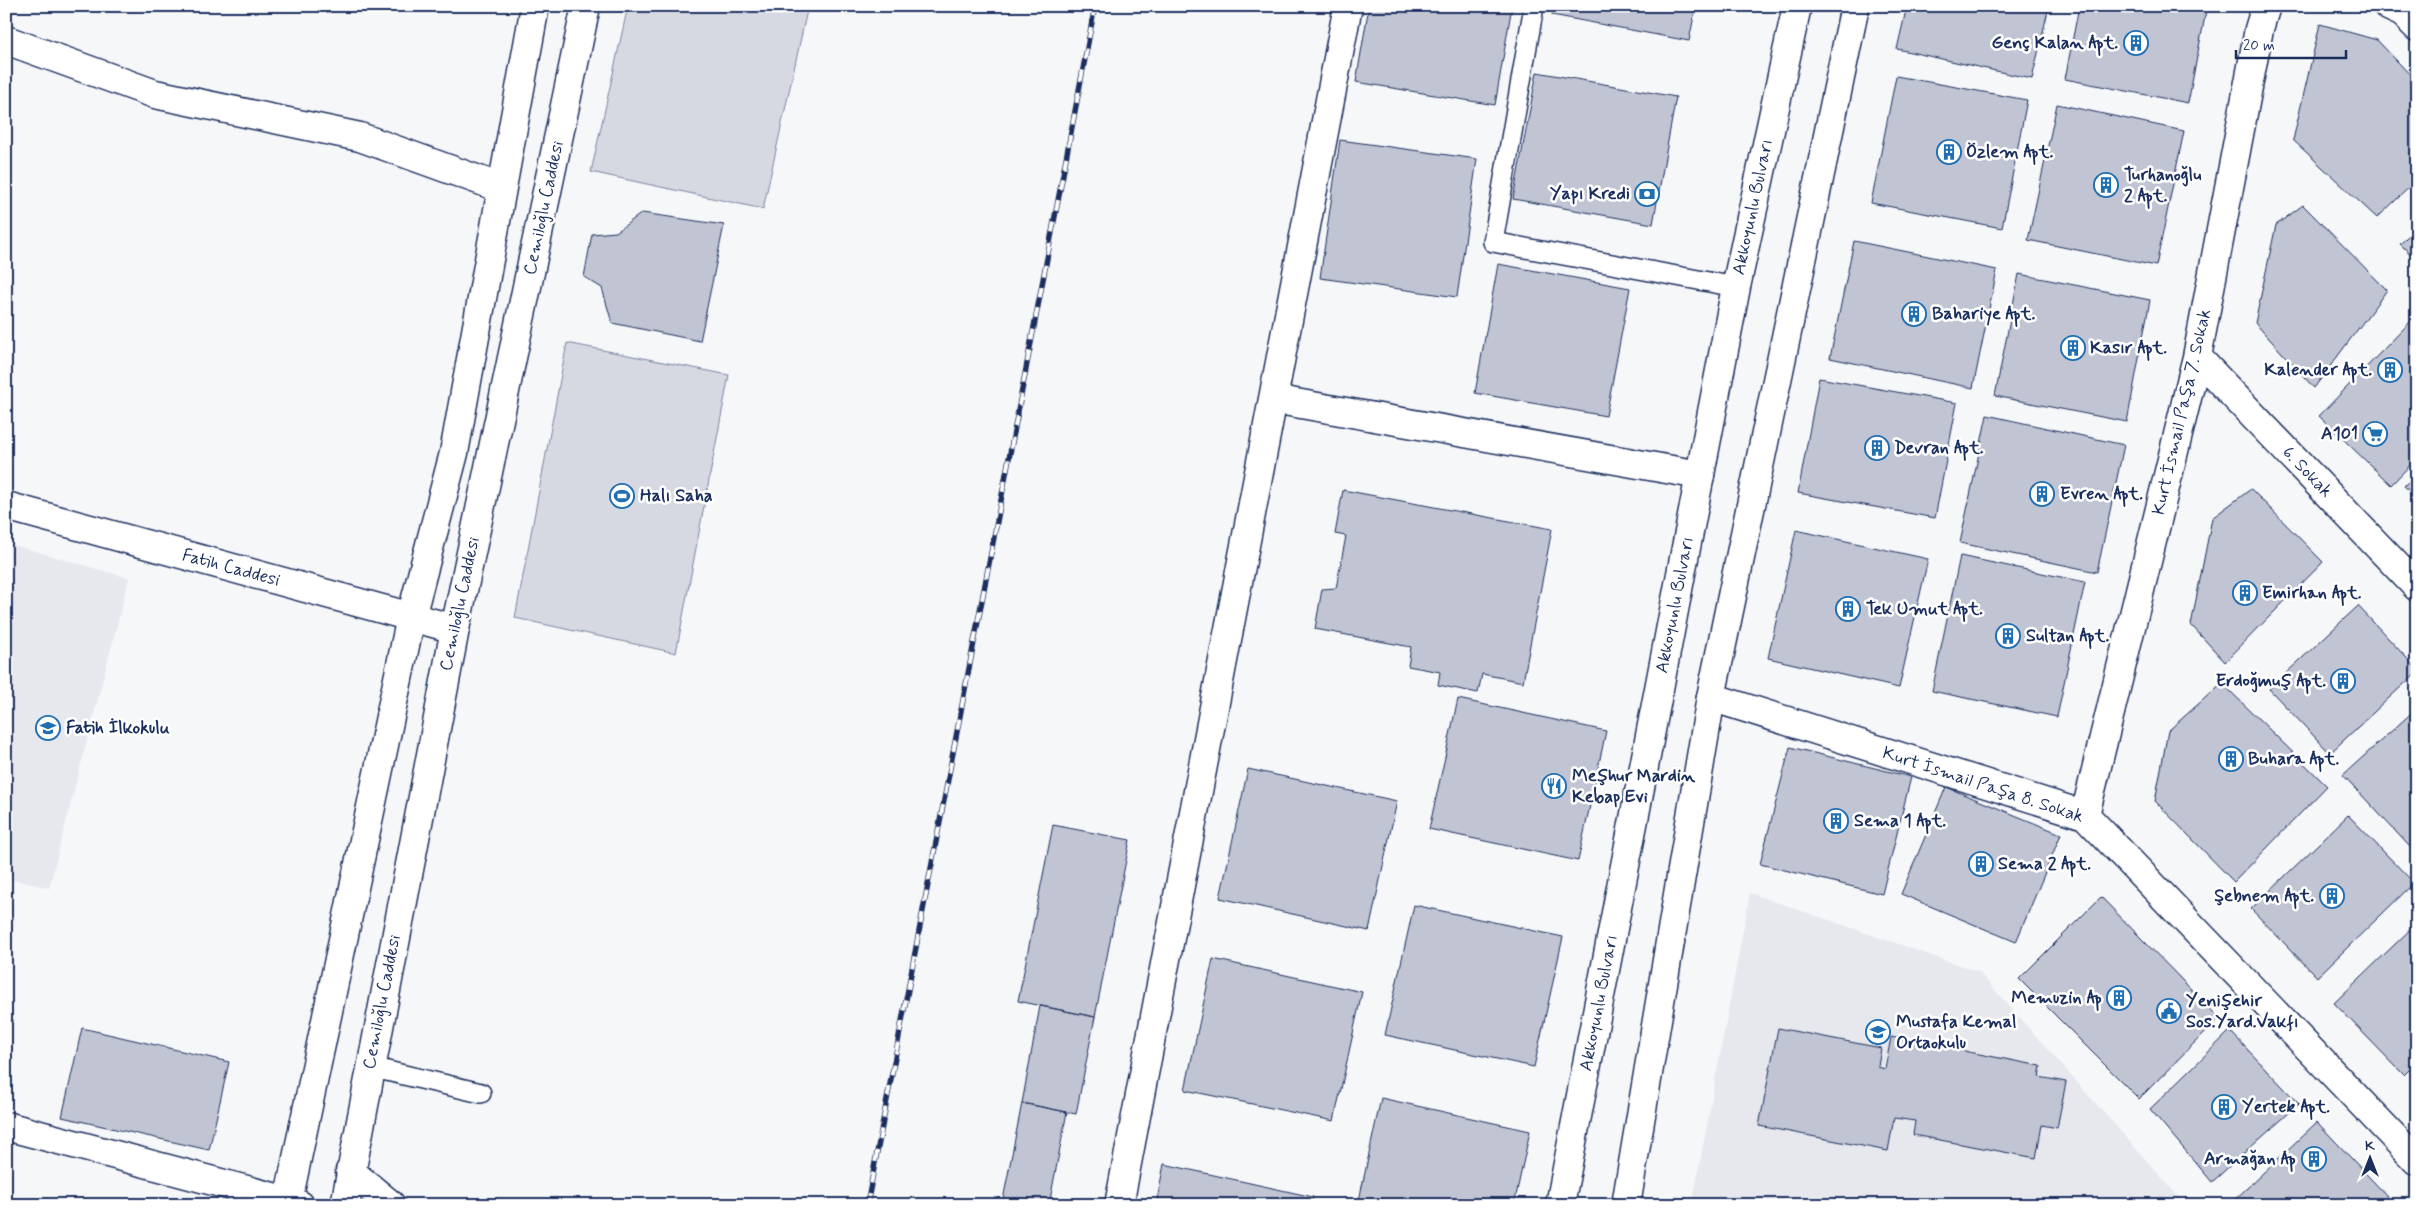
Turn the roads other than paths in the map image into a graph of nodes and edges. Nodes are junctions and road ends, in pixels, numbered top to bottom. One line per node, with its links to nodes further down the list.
1 (535, 6): 11 (street)
2 (586, 6): 19 (street, Cemiloğlu Caddesi)
3 (1348, 6): 14 (street)
4 (1534, 6): 12 (lane)
5 (1797, 6): 12 (street, Akkoyunlu Bulvarı)
6 (1855, 6): 20 (street)
7 (2266, 6): 13 (street, Kurt İsmail Paşa 7. Sokak)
8 (2388, 6): 9 (street)
9 (2417, 27)
10 (6, 40): 11 (street)
11 (501, 188): 18 (street)
12 (1736, 287): 15 (street, Akkoyunlu Bulvarı)
13 (2197, 357): 17 (street, 6. Sokak); 21 (street, Kurt İsmail Paşa 7. Sokak)
14 (1273, 399): 15 (street); 30 (street)
15 (1700, 475): 31 (street, Akkoyunlu Bulvarı)
16 (6, 506): 18 (street, Fatih Caddesi)
17 (2417, 586)
18 (410, 617): 19 (street, Fatih Caddesi); 27 (street)
19 (455, 629): 22 (street, Cemiloğlu Caddesi)
20 (1711, 697): 21 (street, Kurt İsmail Paşa 8. Sokak); 32 (street)
21 (2085, 815): 25 (street, Kurt İsmail Paşa 8. Sokak)
22 (370, 1067): 23 (lane); 26 (street, Cemiloğlu Caddesi)
23 (480, 1093)
24 (6, 1126): 27 (street)
25 (2417, 1161)
26 (350, 1171): 28 (street, Cemiloğlu Caddesi); 29 (street)
27 (291, 1204)
28 (345, 1205)
29 (391, 1205)
30 (1119, 1205)
31 (1560, 1205)
32 (1626, 1205)

